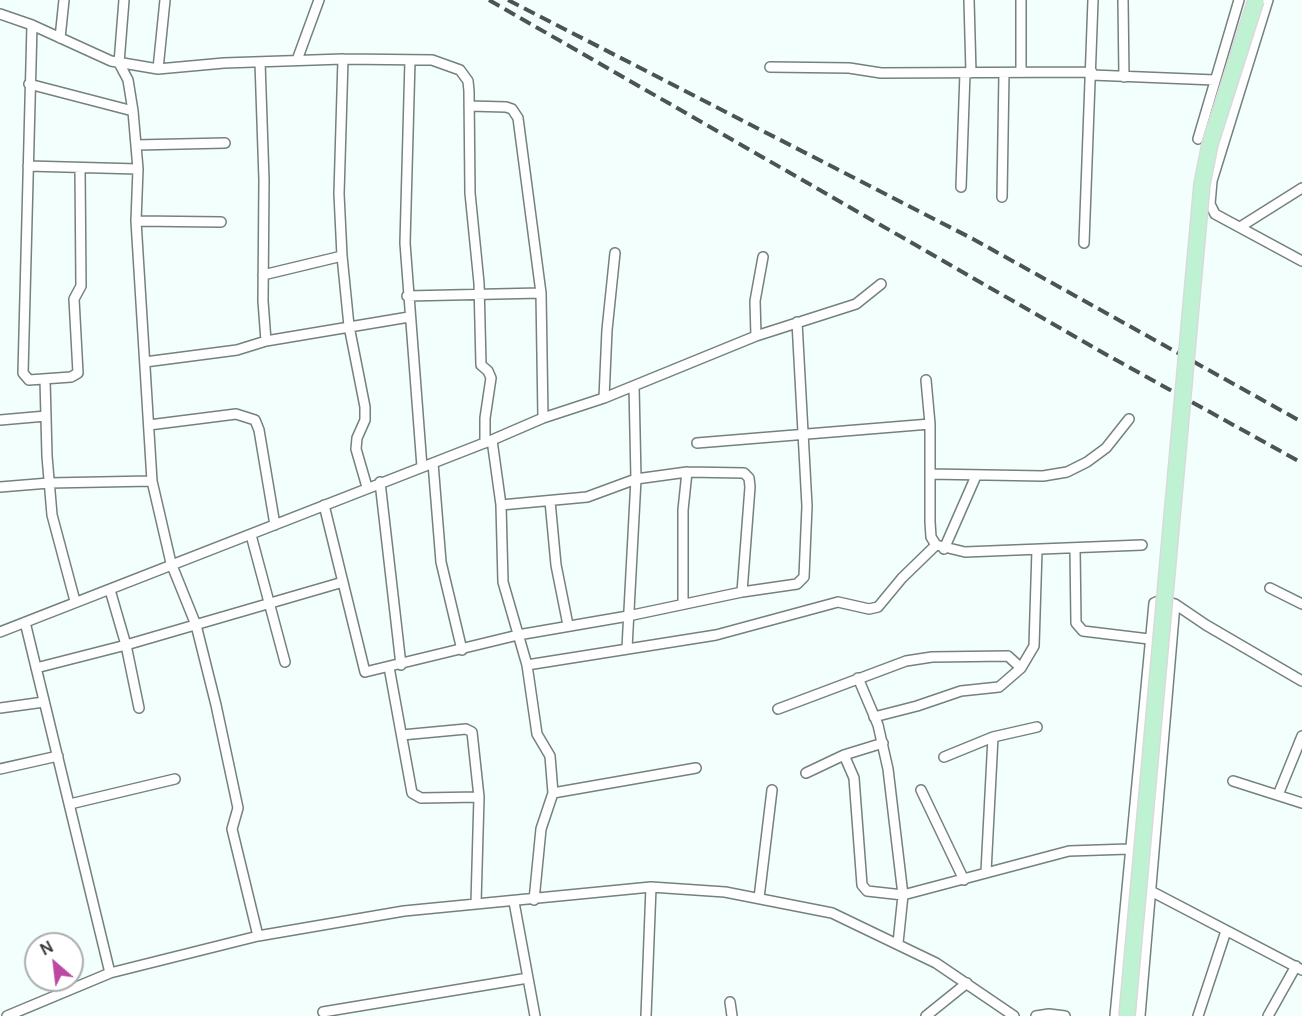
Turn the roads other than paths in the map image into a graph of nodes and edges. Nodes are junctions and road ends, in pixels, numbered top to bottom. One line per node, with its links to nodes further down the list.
1 (64, 0): 14 (street)
2 (124, 0): 19 (street)
3 (165, 0): 21 (street)
4 (319, 0): 16 (street)
5 (969, 0): 24 (street)
6 (1021, 0): 23 (street)
7 (1093, 0): 25 (street)
8 (1123, 0): 26 (street)
9 (1239, 0): 27 (street)
10 (1256, 0): 174 (main road, bridge)
11 (1268, 0): 42 (street)
12 (0, 14): 13 (street)
13 (32, 25): 14 (street); 28 (street)
14 (60, 38): 19 (street)
15 (343, 59): 16 (street); 17 (street); 45 (street)
16 (297, 60): 18 (street)
17 (410, 60): 29 (street); 52 (street)
18 (260, 62): 21 (street); 48 (street)
19 (119, 63): 21 (street); 30 (street)
20 (770, 67): 24 (street)
21 (158, 69)
22 (1004, 72): 23 (street); 24 (street); 39 (street)
23 (1021, 72): 25 (street)
24 (968, 73): 37 (street)
25 (1092, 74): 26 (street); 43 (street)
26 (1124, 77): 27 (street)
27 (1215, 80): 31 (street)
28 (29, 84): 30 (street); 34 (street)
29 (469, 106): 50 (street); 51 (street)
30 (133, 111): 33 (street)
31 (1198, 140)
32 (225, 143): 33 (street)
33 (136, 145): 36 (street)
34 (28, 166): 35 (street); 59 (street)
35 (80, 168): 36 (street); 59 (street)
36 (138, 169): 40 (street)
37 (961, 187)
38 (1302, 188): 42 (street)
39 (1002, 196)
40 (136, 221): 41 (street); 58 (street)
41 (221, 222)
42 (1240, 226): 47 (street)
43 (1083, 243)
44 (615, 253): 62 (street)
45 (342, 256): 48 (street); 55 (street)
46 (763, 257): 56 (street)
47 (1302, 261)
48 (263, 274): 57 (street)
49 (881, 284): 54 (street)
50 (541, 293): 51 (street); 64 (street)
51 (480, 295): 52 (street); 70 (street)
52 (408, 296): 53 (street)
53 (409, 317): 55 (street); 73 (street)
54 (797, 322): 56 (street); 69 (street)
55 (349, 326): 57 (street); 82 (street)
56 (756, 336): 61 (street)
57 (266, 340): 58 (street)
58 (145, 362): 68 (street)
59 (45, 379): 63 (street)
60 (926, 380): 67 (street)
61 (633, 386): 62 (street); 77 (street)
62 (604, 398): 64 (street)
63 (46, 416): 66 (street); 80 (street)
64 (543, 418): 70 (street)
65 (1129, 419): 76 (street)
66 (0, 420)
67 (930, 424): 69 (street); 75 (street)
68 (149, 425): 78 (street); 86 (street)
69 (802, 434): 71 (street); 96 (street)
70 (488, 441): 72 (street); 85 (street)
71 (697, 443)
72 (433, 463): 73 (street); 111 (street)
73 (422, 467): 79 (street)
74 (687, 472): 77 (street); 96 (street); 99 (street)
75 (930, 474): 76 (street); 89 (street)
76 (976, 476): 89 (street)
77 (636, 479): 83 (street); 102 (street)
78 (152, 481): 80 (street); 92 (street)
79 (380, 482): 82 (street); 113 (street)
80 (49, 483): 81 (street); 97 (street)
81 (0, 487)
82 (367, 487): 84 (street)
83 (550, 501): 85 (street); 105 (street)
84 (324, 505): 86 (street); 93 (street)
85 (501, 505): 107 (street)
86 (275, 525): 87 (street)
87 (251, 535): 92 (street); 98 (street)
88 (1142, 545): 90 (street)
89 (940, 547): 91 (street); 110 (street)
90 (1075, 548): 91 (street); 108 (street)
91 (1037, 550): 117 (street)
92 (173, 569): 95 (street); 104 (street)
93 (343, 582): 98 (street); 115 (street)
94 (1270, 588): 101 (street)
95 (110, 590): 97 (street); 109 (street)
96 (742, 592): 99 (street)
97 (75, 601): 103 (street)
98 (271, 603): 104 (street); 112 (street)
99 (683, 604): 102 (street)
100 (1175, 604): 108 (street); 119 (street); 150 (street)
101 (1302, 604)
102 (628, 616): 105 (street); 110 (street)
103 (26, 622): 106 (street); 116 (street)
104 (196, 625): 109 (street); 157 (street)
105 (568, 625): 107 (street)
106 (0, 632)
107 (518, 635): 111 (street); 114 (street)
108 (1149, 639): 145 (street)
109 (126, 645): 116 (street); 122 (street)
110 (627, 648): 114 (street)
111 (462, 650): 113 (street)
112 (285, 662)
113 (401, 665): 115 (street)
114 (527, 665): 140 (street)
115 (389, 667): 126 (street)
116 (36, 668): 120 (street)
117 (1021, 668): 118 (street); 124 (street)
118 (858, 678): 123 (street); 124 (street)
119 (1302, 681)
120 (44, 702): 121 (street); 131 (street)
121 (0, 708)
122 (139, 708)
123 (778, 709)
124 (874, 717): 129 (street)
125 (1037, 727): 128 (street)
126 (402, 735): 142 (street); 142 (street)
127 (1302, 736): 141 (street)
128 (993, 737): 132 (street); 146 (street)
129 (883, 743): 130 (street); 151 (street)
130 (844, 755): 135 (street); 151 (street)
131 (58, 756): 134 (street); 144 (street)
132 (944, 757)
133 (696, 768): 140 (street)
134 (0, 770)
135 (806, 773)
136 (175, 779): 144 (street)
137 (1233, 781): 141 (street)
138 (772, 790): 152 (street)
139 (921, 790): 147 (street)
140 (552, 793): 153 (street)
141 (1278, 795): 143 (street)
142 (479, 797): 155 (street)
143 (1302, 803)
144 (70, 804): 160 (street)
145 (1129, 849): 146 (street); 148 (street)
146 (986, 872): 147 (street)
147 (963, 880): 151 (street)
148 (1126, 884): 150 (street); 173 (street)
149 (651, 887): 152 (street); 153 (street); 167 (street)
150 (1149, 889): 156 (street); 175 (street)
151 (903, 895): 158 (street)
152 (759, 898): 158 (street)
153 (534, 900): 154 (street)
154 (514, 902): 155 (street); 161 (street)
155 (476, 903): 157 (street)
156 (1226, 931): 159 (street); 176 (street)
157 (258, 936): 160 (street)
158 (898, 943): 162 (street)
159 (1299, 968): 177 (street)
160 (110, 973): 165 (street)
161 (528, 978): 164 (street); 166 (street)
162 (967, 984): 169 (street); 170 (street)
163 (730, 1002): 168 (street)
164 (323, 1012)
165 (7, 1016)
166 (535, 1016)
167 (646, 1016)
168 (732, 1016)
169 (926, 1016)
170 (1014, 1016)
171 (1036, 1016): 172 (street)
172 (1065, 1016)
173 (1115, 1016)
174 (1127, 1016)
175 (1140, 1016)
176 (1198, 1016)
177 (1268, 1016)

